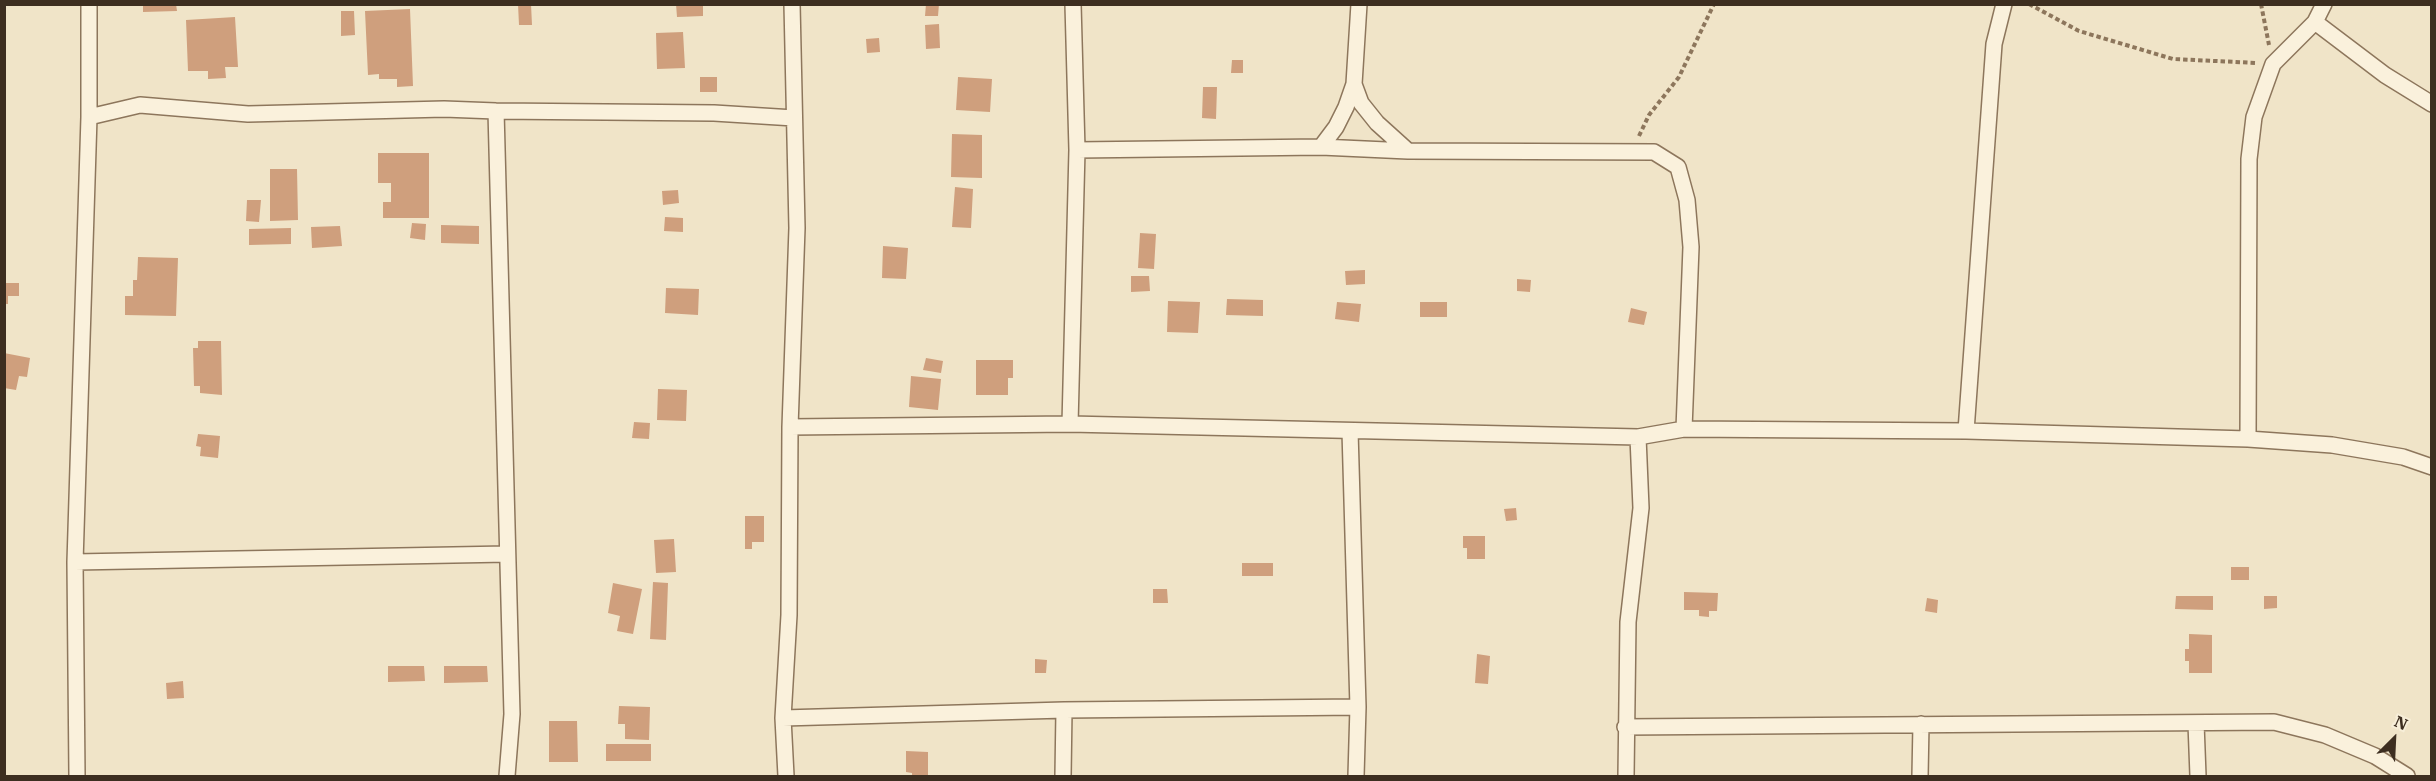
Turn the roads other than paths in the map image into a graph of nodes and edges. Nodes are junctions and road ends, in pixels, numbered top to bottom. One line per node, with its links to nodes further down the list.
1 (89, 4): 11 (street)
2 (792, 4): 12 (street)
3 (1073, 4): 14 (street)
4 (1359, 4): 8 (street)
5 (2004, 4): 20 (street)
6 (2324, 4): 7 (street)
7 (2315, 22): 9 (street); 22 (street)
8 (1354, 84): 13 (street); 15 (street)
9 (2432, 104)
10 (496, 111): 11 (street); 12 (street); 24 (street)
11 (89, 117): 25 (street)
12 (794, 118): 17 (street)
13 (1321, 147): 14 (street); 15 (street)
14 (1077, 150): 16 (street)
15 (1408, 151): 18 (street)
16 (1070, 424): 17 (street); 19 (street)
17 (790, 427): 28 (street)
18 (1684, 429): 20 (street); 21 (street)
19 (1350, 431): 21 (street); 26 (street)
20 (1966, 431): 22 (street)
21 (1638, 437): 31 (street)
22 (2248, 439): 23 (street)
23 (2432, 467)
24 (507, 554): 25 (street); 33 (street)
25 (75, 562): 32 (street)
26 (1358, 707): 27 (street); 36 (street)
27 (1064, 710): 28 (street); 35 (street)
28 (783, 718): 34 (street)
29 (2196, 723): 30 (street); 39 (street); 40 (street)
30 (1921, 724): 31 (street); 38 (street)
31 (1625, 727): 37 (street)
32 (77, 777)
33 (507, 777)
34 (786, 777)
35 (1063, 777)
36 (1356, 777)
37 (1626, 777)
38 (1920, 777)
39 (2198, 777)
40 (2407, 777)

